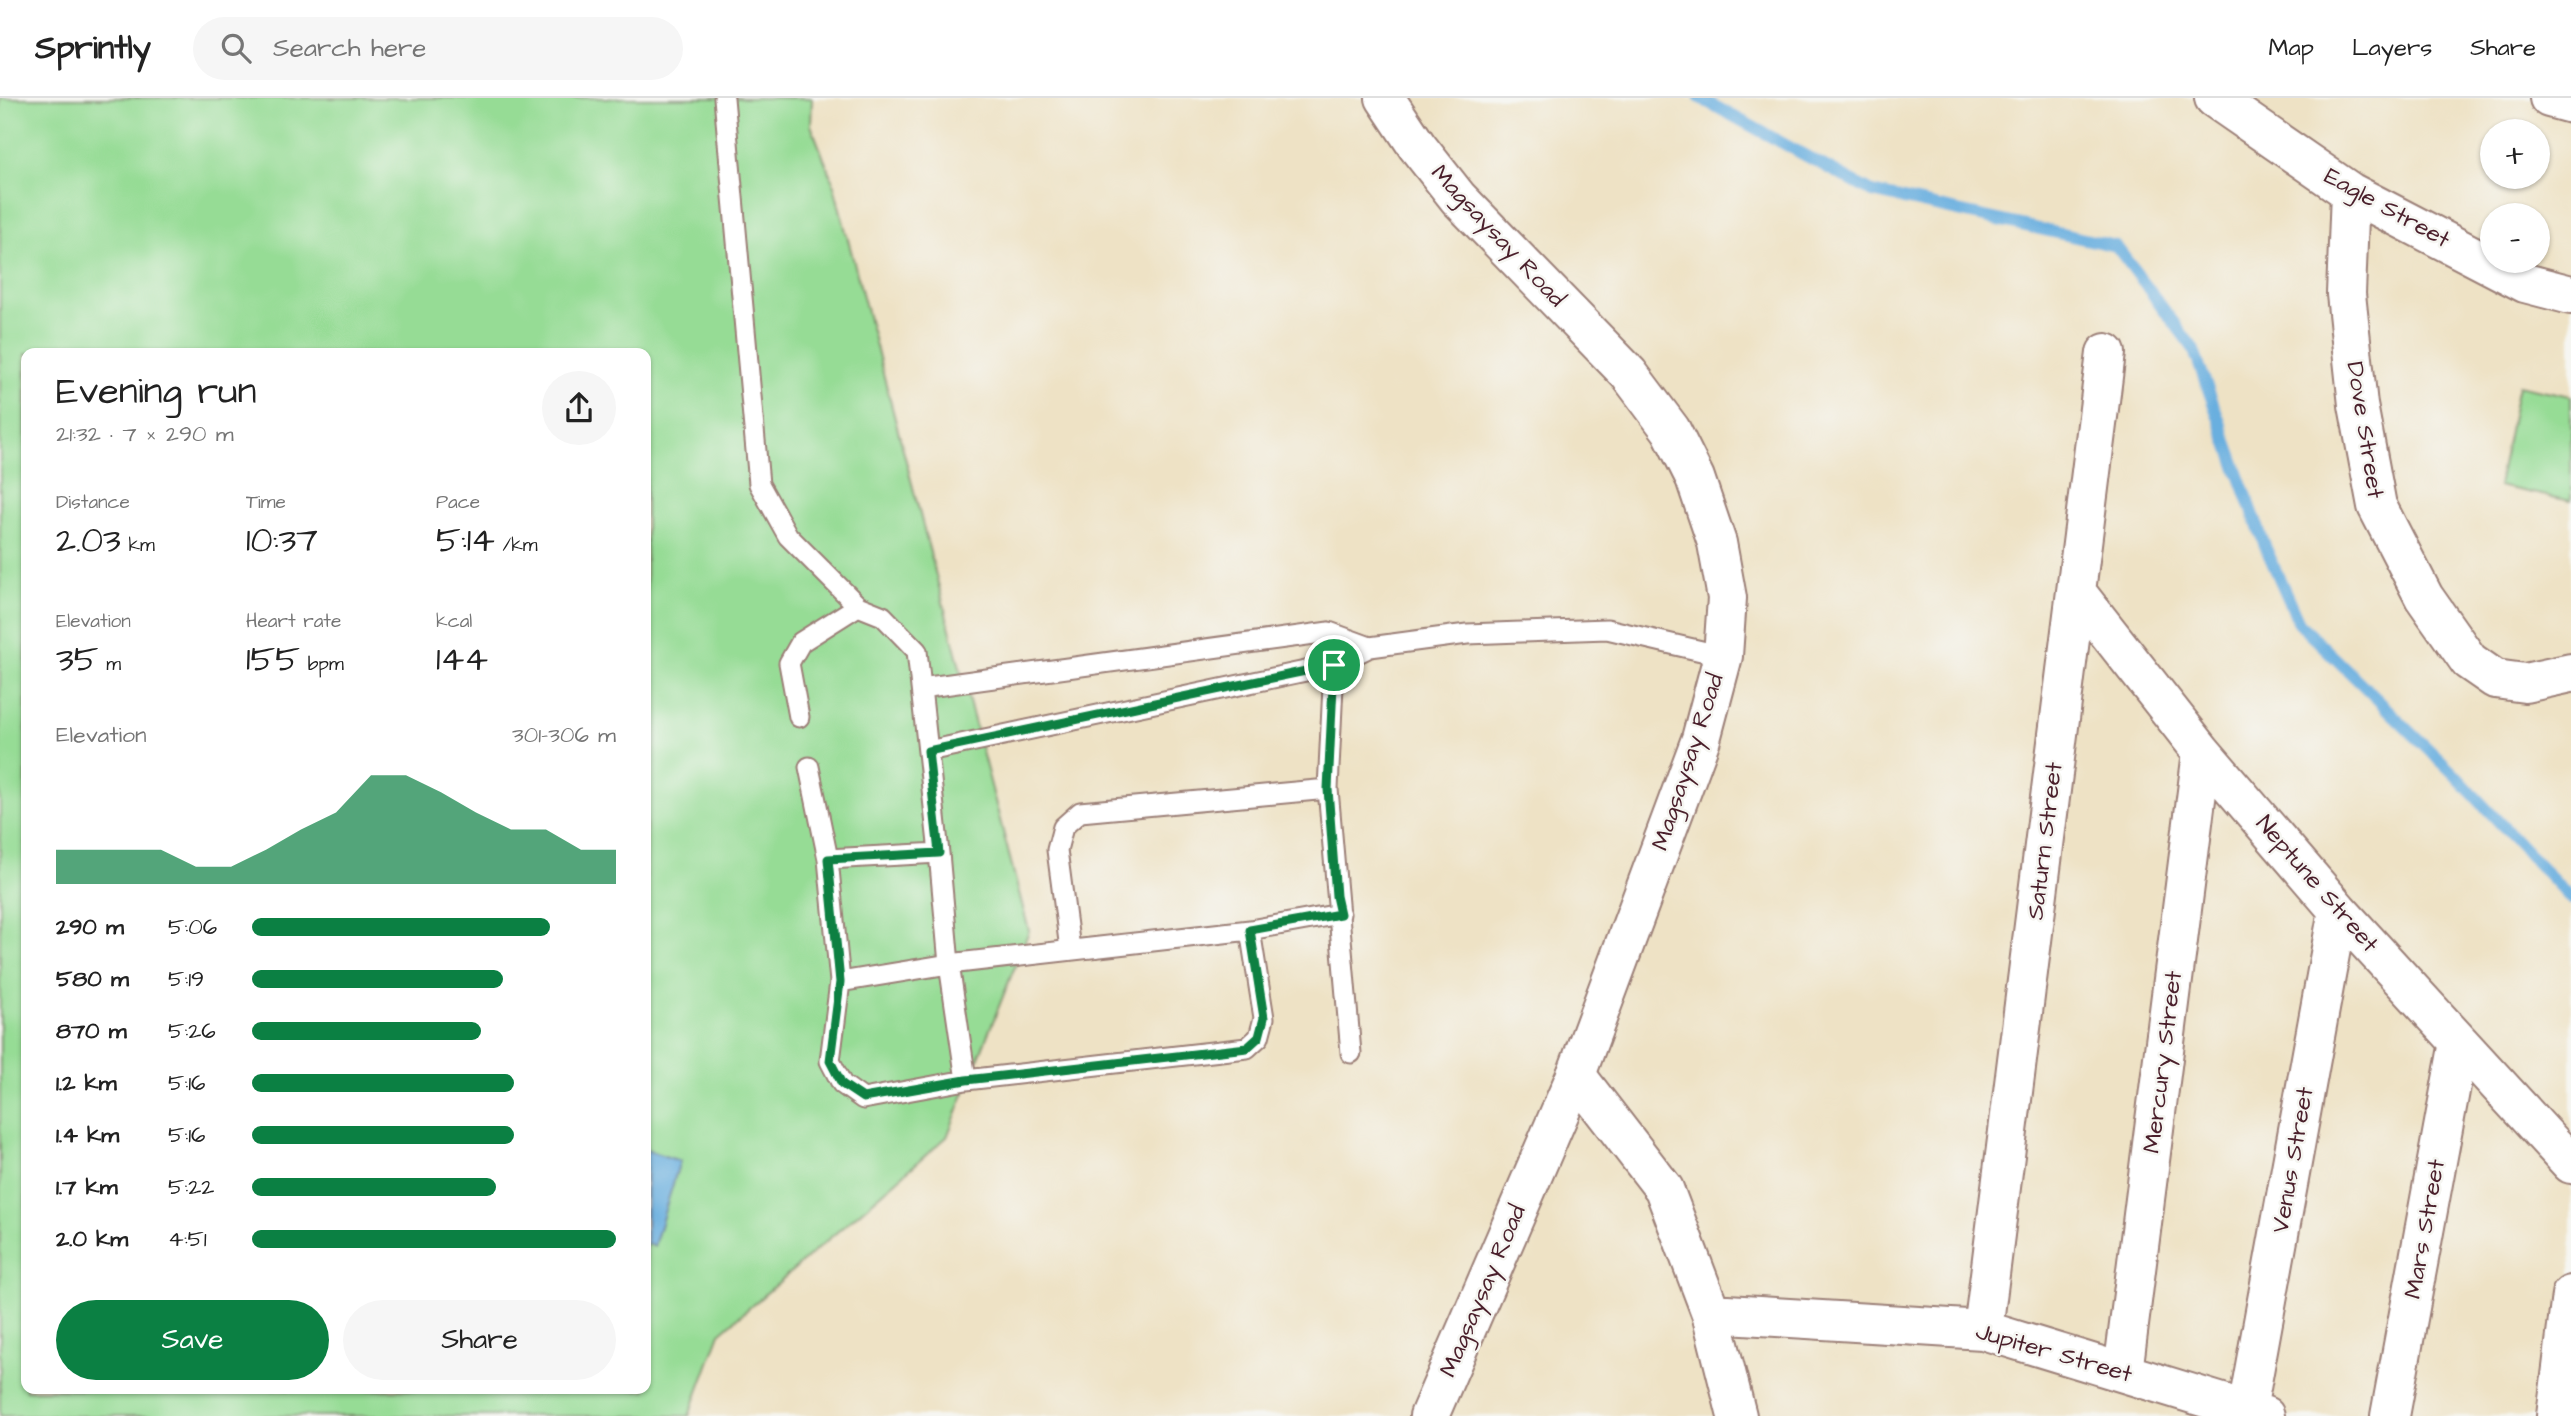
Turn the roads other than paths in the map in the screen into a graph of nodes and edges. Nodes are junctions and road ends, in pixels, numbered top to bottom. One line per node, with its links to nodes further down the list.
1 (724, 98): 10 (lane)
2 (1385, 98): 13 (street, Magsaysay Road)
3 (2214, 98): 6 (street, Eagle Street)
4 (2549, 98): 5 (street)
5 (2571, 104)
6 (2350, 192): 7 (street, Eagle Street); 15 (street, Dove Street)
7 (2571, 295)
8 (2106, 353): 9 (street, Saturn Street)
9 (2077, 593): 19 (street, Neptune Street); 37 (street, Saturn Street)
10 (858, 607): 16 (lane); 17 (lane)
11 (1329, 632): 12 (lane); 14 (lane); 16 (lane)
12 (1370, 647): 13 (lane); 14 (lane)
13 (1723, 656): 32 (street, Magsaysay Road)
14 (1334, 665): 18 (lane); 21 (lane)
15 (2571, 673)
16 (921, 688): 18 (lane)
17 (799, 717)
18 (928, 751): 22 (lane)
19 (2202, 751): 24 (street, Neptune Street); 38 (street, Mercury Street)
20 (809, 766): 23 (lane)
21 (1328, 789): 25 (lane); 27 (lane)
22 (939, 853): 23 (lane); 28 (lane)
23 (828, 859): 29 (lane)
24 (2338, 910): 30 (street, Neptune Street); 39 (street, Venus Street)
25 (1340, 914): 26 (lane); 31 (lane)
26 (1250, 930): 27 (lane); 33 (lane)
27 (1070, 949): 28 (lane)
28 (949, 964): 29 (lane); 33 (lane)
29 (840, 982): 33 (lane)
30 (2459, 1042): 34 (street, Neptune Street); 42 (street, Mars Street)
31 (1351, 1053)
32 (1576, 1075): 36 (street); 40 (street, Magsaysay Road)
33 (966, 1080)
34 (2571, 1164)
35 (2570, 1302): 43 (street)
36 (1710, 1313): 37 (street, Jupiter Street); 41 (street)
37 (1983, 1329): 38 (street, Jupiter Street)
38 (2123, 1372): 39 (street, Jupiter Street)
39 (2256, 1413)
40 (1429, 1416)
41 (1737, 1416)
42 (2390, 1416)
43 (2556, 1416)

